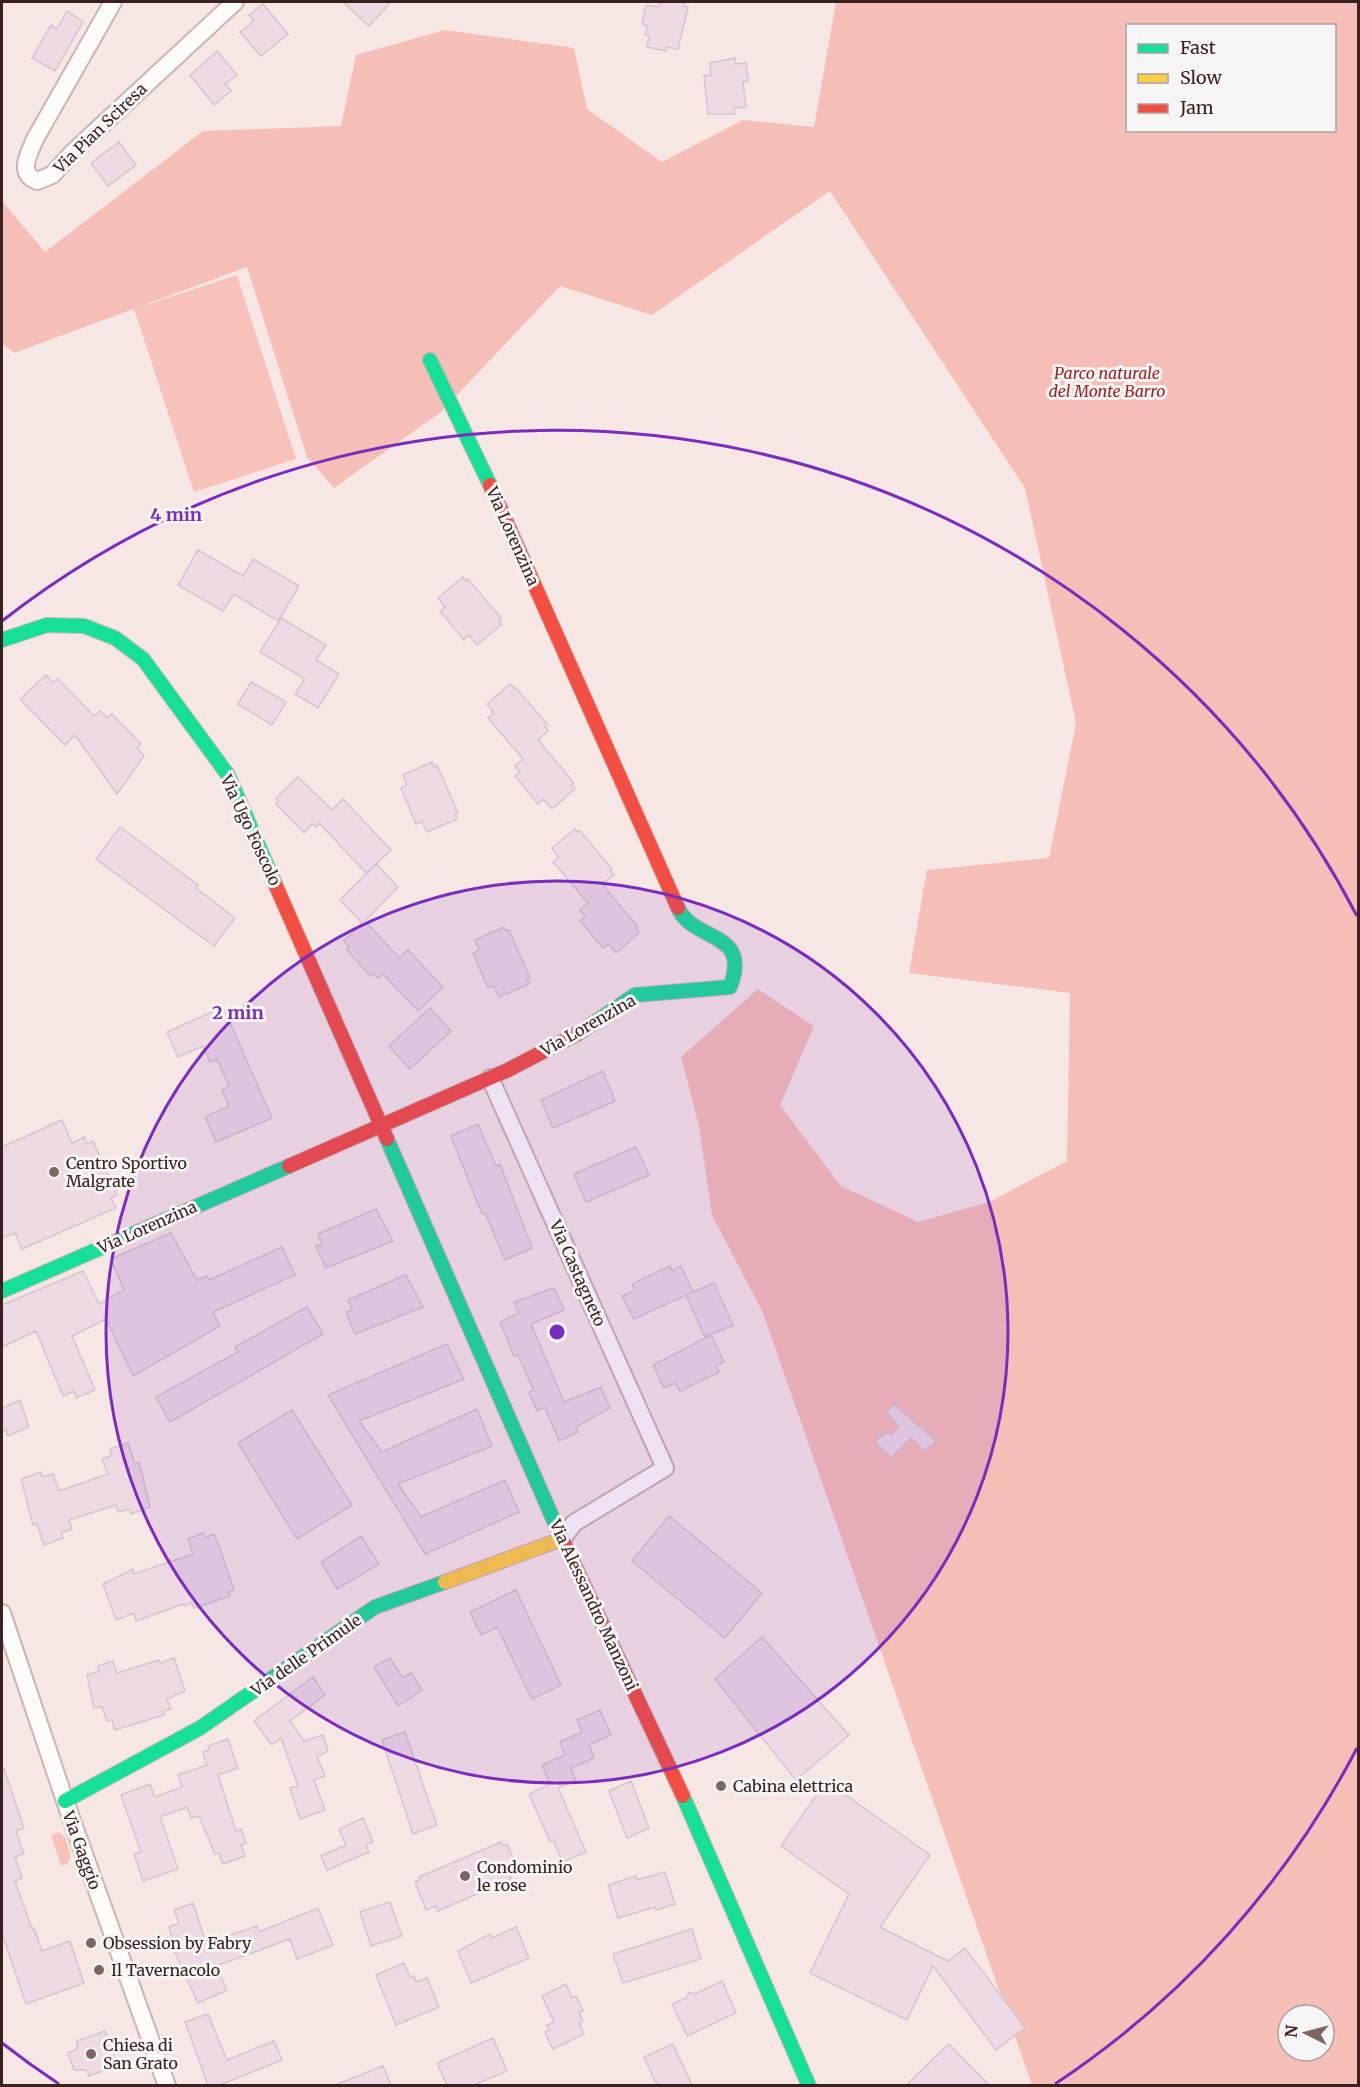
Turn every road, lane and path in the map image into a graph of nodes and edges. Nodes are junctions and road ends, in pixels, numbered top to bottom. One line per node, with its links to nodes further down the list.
1 (113, 2): 2 (street, Via Pian Sciresa)
2 (235, 2)
3 (430, 360): 5 (street, Via Lorenzina)
4 (2, 640): 6 (street, Via Ugo Foscolo)
5 (490, 1078): 6 (street, Via Lorenzina); 8 (street, Via Castagneto)
6 (382, 1123): 7 (street, Via Lorenzina); 8 (street, Via Alessandro Manzoni)
7 (2, 1291)
8 (562, 1539): 10 (street, Via delle Primule); 12 (street, Via Alessandro Manzoni)
9 (2, 1612): 10 (street, Via Gaggio)
10 (64, 1801): 11 (street, Via Gaggio)
11 (167, 2085)
12 (809, 2085)

